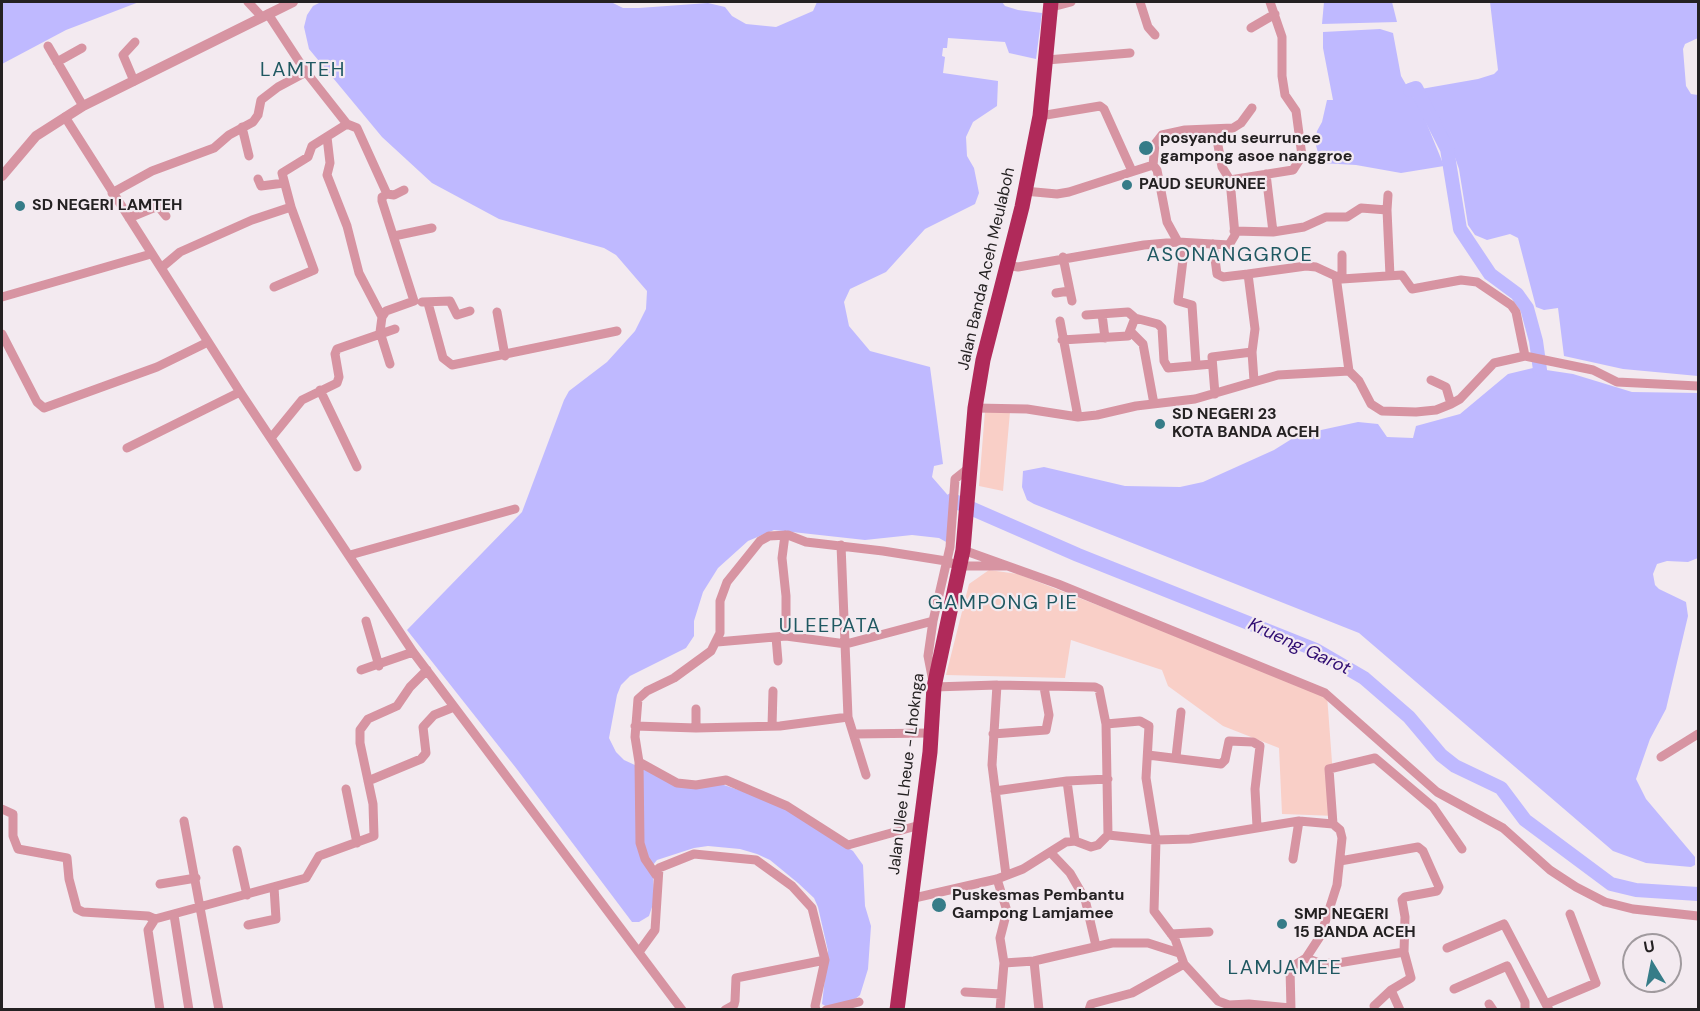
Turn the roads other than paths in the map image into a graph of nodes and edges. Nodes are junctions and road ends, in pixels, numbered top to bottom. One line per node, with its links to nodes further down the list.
1 (248, 2): 8 (street)
2 (293, 2): 8 (street)
3 (1071, 2): 6 (street)
4 (1140, 2): 10 (street)
5 (1270, 2): 7 (street)
6 (1052, 4): 15 (highway, Jalan Banda Aceh Meulaboh)
7 (1275, 14): 9 (street); 30 (street)
8 (265, 16): 17 (street); 18 (street)
9 (1251, 28)
10 (1155, 35)
11 (135, 42): 18 (street)
12 (48, 46): 16 (street)
13 (82, 48): 16 (street)
14 (1130, 53): 15 (street)
15 (1047, 60): 21 (highway, Jalan Banda Aceh Meulaboh)
16 (57, 62): 19 (street)
17 (306, 72): 23 (street); 24 (street)
18 (134, 81): 19 (street)
19 (83, 106): 22 (street)
20 (1252, 108): 25 (street)
21 (1040, 116): 29 (street); 36 (highway, Jalan Banda Aceh Meulaboh)
22 (65, 117): 31 (street); 37 (street)
23 (347, 124): 26 (street); 38 (street)
24 (242, 127): 27 (street); 37 (street)
25 (1215, 129): 28 (street); 33 (street)
26 (327, 137): 34 (street); 67 (street)
27 (249, 156)
28 (1153, 165): 29 (street); 48 (street)
29 (1132, 171): 36 (street)
30 (1266, 174): 33 (street); 46 (street)
31 (2, 176)
32 (258, 179): 34 (street)
33 (1230, 180): 45 (street)
34 (284, 183): 40 (street)
35 (404, 190): 38 (street)
36 (1024, 191): 53 (highway, Jalan Banda Aceh Meulaboh)
37 (112, 193): 43 (street)
38 (387, 194): 47 (street)
39 (1388, 195): 41 (street)
40 (291, 207): 54 (street); 58 (street)
41 (1387, 210): 46 (street); 56 (street)
42 (166, 216): 43 (street)
43 (129, 218): 50 (street)
44 (432, 228): 47 (street)
45 (1234, 231): 46 (street); 49 (street)
46 (1273, 232)
47 (394, 236): 61 (street)
48 (1181, 243): 49 (street); 52 (street); 83 (street)
49 (1213, 244): 55 (street)
50 (151, 254): 54 (street); 60 (street)
51 (1342, 255): 57 (street)
52 (1063, 257): 53 (street); 59 (street)
53 (1005, 265): 93 (highway, Jalan Banda Aceh Meulaboh)
54 (161, 268): 77 (street)
55 (1248, 274): 57 (street); 78 (street)
56 (1390, 276): 57 (street); 80 (street)
57 (1339, 278): 84 (street)
58 (274, 286)
59 (1056, 293)
60 (2, 297)
61 (414, 301): 62 (street); 67 (street)
62 (428, 303): 63 (street); 79 (street)
63 (470, 311)
64 (497, 312): 79 (street)
65 (1102, 314): 66 (street); 68 (street); 75 (street)
66 (1086, 315)
67 (382, 318): 72 (street)
68 (1135, 318): 73 (street); 83 (street)
69 (1060, 321): 76 (street)
70 (395, 329): 72 (street)
71 (617, 331): 79 (street)
72 (380, 332): 81 (street); 88 (street)
73 (1131, 333): 75 (street); 91 (street)
74 (2, 334): 77 (street)
75 (1105, 338): 76 (street)
76 (1062, 340): 94 (street)
77 (208, 342): 89 (street)
78 (1252, 352): 82 (street); 86 (street)
79 (505, 356)
80 (1528, 356): 87 (street); 92 (street)
81 (390, 364)
82 (1212, 364): 83 (street); 90 (street)
83 (1196, 365)
84 (1349, 371): 86 (street); 92 (street)
85 (1431, 380): 92 (street)
86 (1254, 381): 90 (street)
87 (1698, 386)
88 (320, 390): 95 (street); 97 (street)
89 (240, 392): 95 (street); 96 (street)
90 (1215, 394): 91 (street)
91 (1154, 404): 94 (street)
92 (1451, 404)
93 (975, 408): 94 (street); 101 (highway, Jalan Banda Aceh Meulaboh)
94 (1078, 417)
95 (271, 438): 102 (street)
96 (127, 448)
97 (357, 467)
98 (515, 509): 102 (street)
99 (785, 535): 100 (street); 107 (street); 108 (street)
100 (841, 545): 103 (street); 109 (street)
101 (959, 548): 103 (highway, Jalan Ulee Lheue - Lhoknga); 104 (street)
102 (350, 555): 110 (street)
103 (952, 564): 104 (street); 106 (street); 116 (highway, Jalan Ulee Lheue - Lhoknga)
104 (1006, 566): 166 (street)
105 (366, 621): 112 (street)
106 (933, 621): 109 (street); 116 (street)
107 (781, 637): 108 (street); 109 (street); 111 (street)
108 (717, 642): 124 (street)
109 (846, 644): 122 (street)
110 (413, 652): 112 (street); 114 (street)
111 (778, 661)
112 (379, 666): 113 (street)
113 (360, 670)
114 (427, 670): 119 (street); 137 (street)
115 (998, 685): 116 (street); 117 (street); 129 (street)
116 (934, 687): 127 (highway, Jalan Ulee Lheue - Lhoknga)
117 (1044, 687): 123 (street); 129 (street)
118 (773, 691): 125 (street)
119 (454, 707): 137 (street); 173 (street)
120 (696, 709): 126 (street)
121 (1181, 712): 132 (street)
122 (848, 717): 125 (street); 128 (street)
123 (1106, 724): 131 (street); 136 (street)
124 (635, 726): 126 (street); 134 (street)
125 (772, 726): 126 (street)
126 (696, 728)
127 (931, 733): 128 (street); 145 (highway, Jalan Ulee Lheue - Lhoknga)
128 (854, 734): 135 (street)
129 (993, 734): 140 (street)
130 (1698, 734): 133 (street)
131 (1148, 755): 132 (street); 148 (street)
132 (1176, 757): 146 (street)
133 (1661, 757)
134 (640, 763): 145 (street); 156 (street)
135 (866, 775)
136 (1108, 780): 138 (street); 147 (street)
137 (368, 781): 150 (street)
138 (1067, 781): 140 (street); 149 (street)
139 (346, 789): 150 (street)
140 (995, 791): 157 (street)
141 (2, 809): 167 (street)
142 (184, 821): 158 (street)
143 (1299, 821): 144 (street); 146 (street); 154 (street)
144 (1333, 824): 151 (street); 155 (street)
145 (920, 825): 162 (highway, Jalan Ulee Lheue - Lhoknga)
146 (1257, 827): 148 (street)
147 (1108, 835): 148 (street); 149 (street)
148 (1156, 840): 170 (street)
149 (1075, 841): 153 (street)
150 (357, 843): 160 (street)
151 (1462, 849)
152 (237, 850): 161 (street)
153 (1051, 853): 157 (street); 171 (street)
154 (1293, 859)
155 (1340, 861): 174 (street); 176 (street)
156 (656, 874): 173 (street); 178 (street)
157 (1002, 877): 162 (street); 180 (street)
158 (196, 878): 159 (street); 163 (street)
159 (160, 884)
160 (274, 887): 161 (street); 168 (street)
161 (247, 896): 163 (street)
162 (910, 899): 200 (highway, Jalan Ulee Lheue - Lhoknga)
163 (202, 908): 165 (street); 195 (street)
164 (1570, 914): 189 (street)
165 (174, 915): 167 (street); 194 (street)
166 (1698, 916)
167 (155, 919): 193 (street)
168 (248, 925)
169 (1209, 932): 170 (street)
170 (1171, 934): 175 (street)
171 (1096, 946): 175 (street); 179 (street)
172 (1447, 948): 177 (street)
173 (639, 952): 196 (street)
174 (1404, 952): 176 (street); 184 (street)
175 (1179, 953): 181 (street)
176 (1306, 958): 192 (street)
177 (1523, 958): 182 (street); 189 (street)
178 (825, 960): 197 (street); 198 (street)
179 (1034, 960): 180 (street); 202 (street)
180 (1004, 963): 186 (street)
181 (1184, 964): 190 (street); 203 (street)
182 (1508, 966): 183 (street); 205 (street)
183 (1454, 988)
184 (1391, 990): 188 (street); 204 (street)
185 (965, 992): 186 (street)
186 (1001, 993): 201 (street)
187 (859, 1002): 199 (street)
188 (1374, 1006)
189 (1547, 1007)
190 (1226, 1008): 191 (street)
191 (1275, 1008): 192 (street)
192 (1290, 1009)
193 (160, 1010)
194 (189, 1010)
195 (219, 1010)
196 (682, 1010)
197 (725, 1010)
198 (816, 1010)
199 (826, 1010)
200 (897, 1010)
201 (1000, 1010)
202 (1039, 1010)
203 (1089, 1010)
204 (1400, 1010)
205 (1525, 1010)

